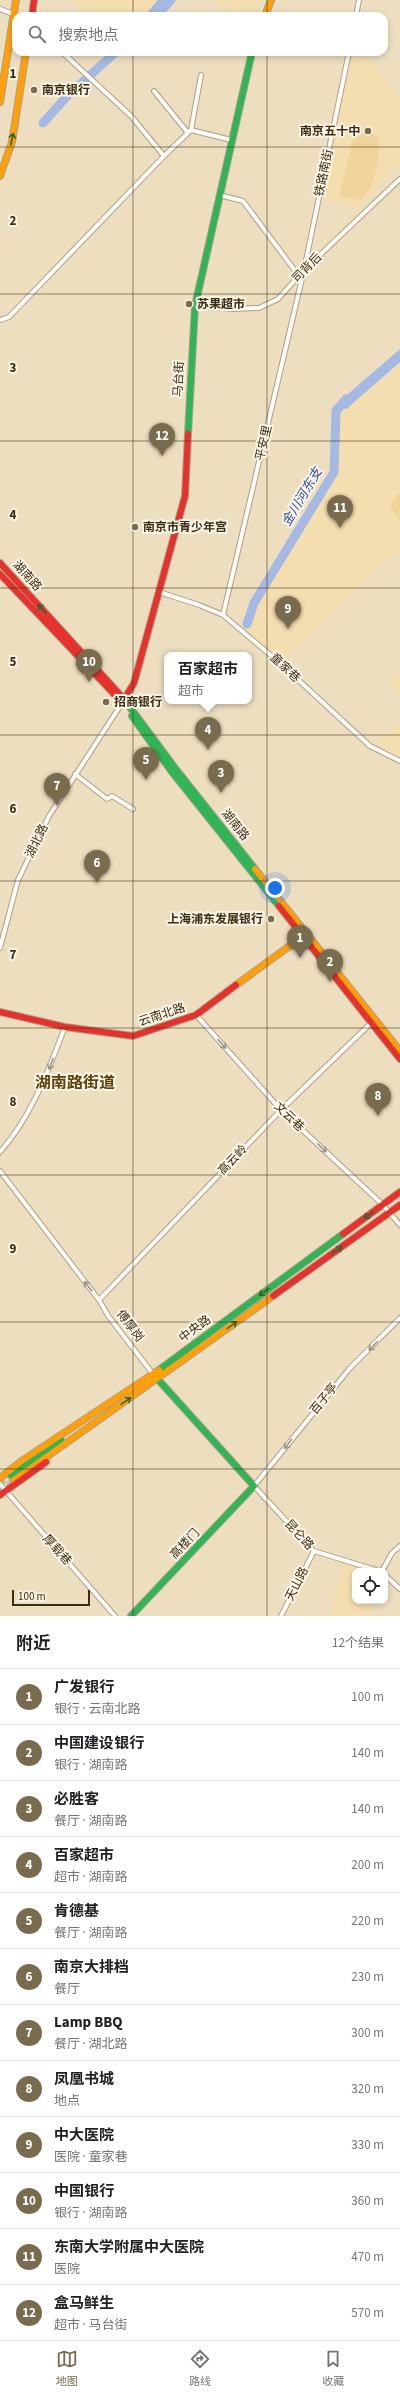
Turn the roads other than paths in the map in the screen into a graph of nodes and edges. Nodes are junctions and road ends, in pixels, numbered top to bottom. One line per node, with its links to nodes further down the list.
1 (16, 0): 6 (main road)
2 (34, 0): 7 (main road)
3 (271, 0): 8 (main road)
4 (360, 0): 9 (street)
5 (0, 9): 10 (street)
6 (17, 12)
7 (32, 12)
8 (266, 12)
9 (357, 12)
10 (12, 13)
11 (12, 40): 18 (main road)
12 (25, 56): 22 (main road, one-way to 12)
13 (66, 56): 21 (street)
14 (251, 56): 20 (main road, 马台街)
15 (348, 56): 25 (street, 铁路南街)
16 (201, 75): 19 (street)
17 (154, 91): 19 (street)
18 (0, 102)
19 (190, 131): 20 (street); 21 (street)
20 (230, 140): 24 (main road, 马台街)
21 (164, 156): 28 (street)
22 (0, 176)
23 (400, 179): 25 (street, 司背后)
24 (219, 195): 26 (street); 27 (main road, 马台街)
25 (304, 270): 26 (street, 司背后); 32 (street, 平安里)
26 (299, 276): 27 (street, 司背后)
27 (194, 306): 31 (main road, 马台街)
28 (0, 320)
29 (0, 563): 33 (main road, 湖南路, one-way to 29)
30 (0, 574): 33 (main road, 湖南路)
31 (159, 592): 32 (street, 童家巷); 33 (main road, 马台街)
32 (223, 615): 34 (street, 童家巷)
33 (123, 701): 35 (street, 湖北路); 37 (main road, 湖南路)
34 (400, 761)
35 (75, 774): 36 (street); 38 (street, 湖北路)
36 (133, 809)
37 (305, 935): 40 (main road, 云南北路); 41 (main road, 湖南路); 43 (main road, 湖南路)
38 (0, 948)
39 (0, 1012): 42 (main road, 云南北路)
40 (196, 1015): 42 (main road, 云南北路); 45 (street, 文云巷, one-way to 45)
41 (371, 1023): 44 (main road, 湖南路); 45 (street, 高云岭)
42 (64, 1027): 46 (street, one-way to 46)
43 (400, 1051)
44 (400, 1059)
45 (281, 1110): 50 (street, 文云巷, one-way to 50); 53 (street, 高云岭)
46 (0, 1152)
47 (0, 1171): 53 (street, 傅厚岗, one-way to 47)
48 (400, 1192): 50 (main road, 中央路)
49 (400, 1204): 51 (main road, 中央路)
50 (383, 1205): 51 (street, 文云巷); 55 (main road, 中央路, one-way to 55)
51 (390, 1212): 52 (street); 55 (main road, 中央路, one-way to 51)
52 (400, 1225)
53 (99, 1300): 55 (street, 傅厚岗)
54 (400, 1318): 59 (street, 百子亭, one-way to 59)
55 (155, 1376): 56 (main road, 中央路, one-way to 55); 56 (main road, 中央路); 57 (main road, 中央路); 59 (main road, 傅厚岗)
56 (76, 1436): 60 (main road, 中央路)
57 (0, 1478)
58 (0, 1484): 60 (street, 厚载巷)
59 (254, 1486): 62 (street, 昆仑路); 68 (main road, 高楼门)
60 (3, 1493): 67 (street, 厚载巷)
61 (400, 1546): 64 (street)
62 (314, 1551): 63 (street, 昆仑路); 69 (street, 天山路)
63 (368, 1568)
64 (384, 1568)
65 (388, 1578): 66 (street)
66 (400, 1589)
67 (115, 1616)
68 (131, 1616)
69 (281, 1616)

